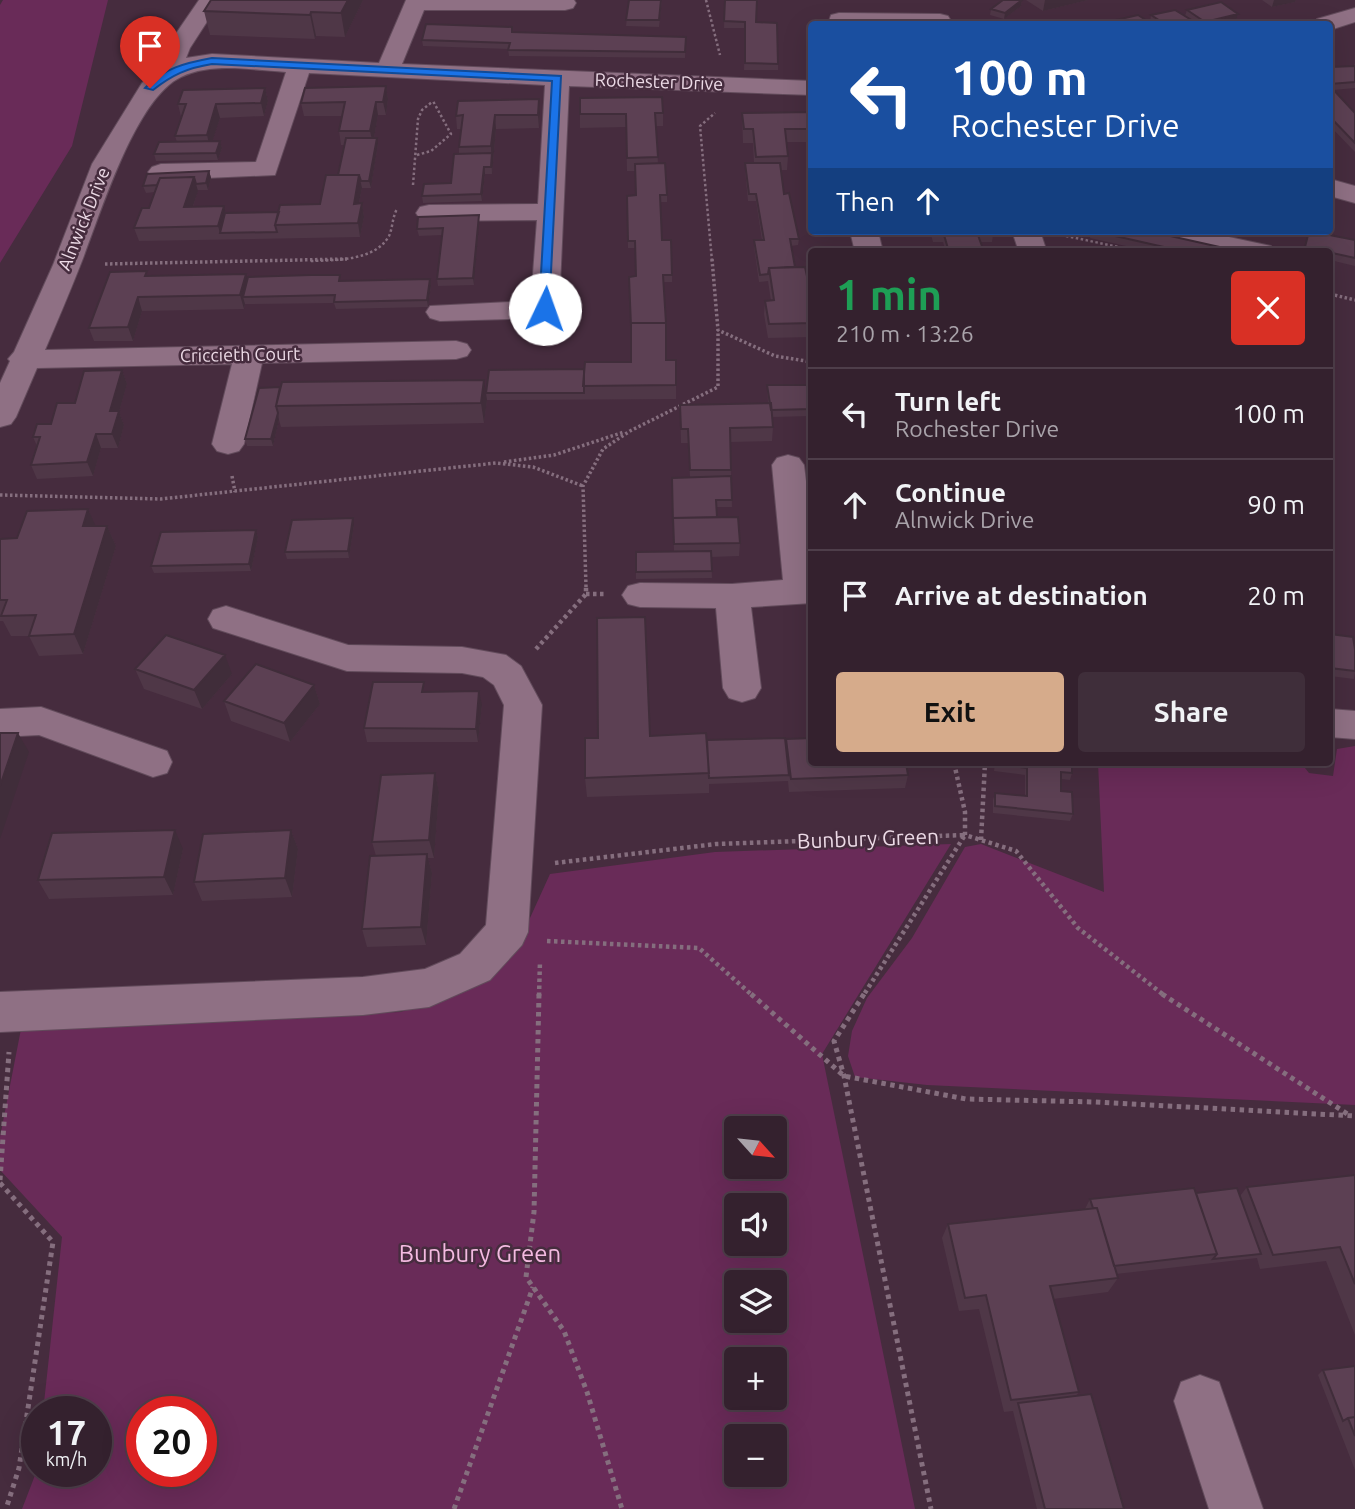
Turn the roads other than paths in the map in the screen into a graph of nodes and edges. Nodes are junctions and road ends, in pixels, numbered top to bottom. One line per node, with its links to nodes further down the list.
1 (210, 0): 12 (street)
2 (1337, 0): 5 (street)
3 (417, 1): 4 (street); 11 (street)
4 (565, 3)
5 (1355, 13): 8 (street)
6 (835, 17): 7 (street)
7 (940, 21)
8 (1333, 21)
9 (212, 61): 10 (street, Rochester Drive); 12 (street, Alnwick Drive)
10 (300, 65): 11 (street, Rochester Drive); 15 (street)
11 (388, 69): 13 (street, Rochester Drive)
12 (169, 73): 25 (street, Alnwick Drive)
13 (557, 78): 14 (street, Rochester Drive); 18 (street)
14 (808, 89)
15 (162, 172)
16 (1333, 188): 17 (street)
17 (1355, 195)
18 (551, 212): 19 (street); 22 (street)
19 (429, 213)
20 (1181, 235): 21 (street)
21 (1242, 248)
22 (440, 312)
23 (456, 350): 24 (street, Criccieth Court)
24 (249, 356): 25 (street, Criccieth Court); 27 (street)
25 (23, 359): 26 (street, Alnwick Drive)
26 (0, 417)
27 (228, 444)
28 (788, 465): 29 (street)
29 (807, 591): 31 (street)
30 (640, 595): 31 (street)
31 (732, 596): 33 (street)
32 (226, 618): 38 (street)
33 (742, 688)
34 (0, 723): 37 (street)
35 (1333, 723): 36 (street)
36 (1355, 725)
37 (153, 762)
38 (6, 1012)
39 (1200, 1401): 40 (street)
40 (1236, 1509)

